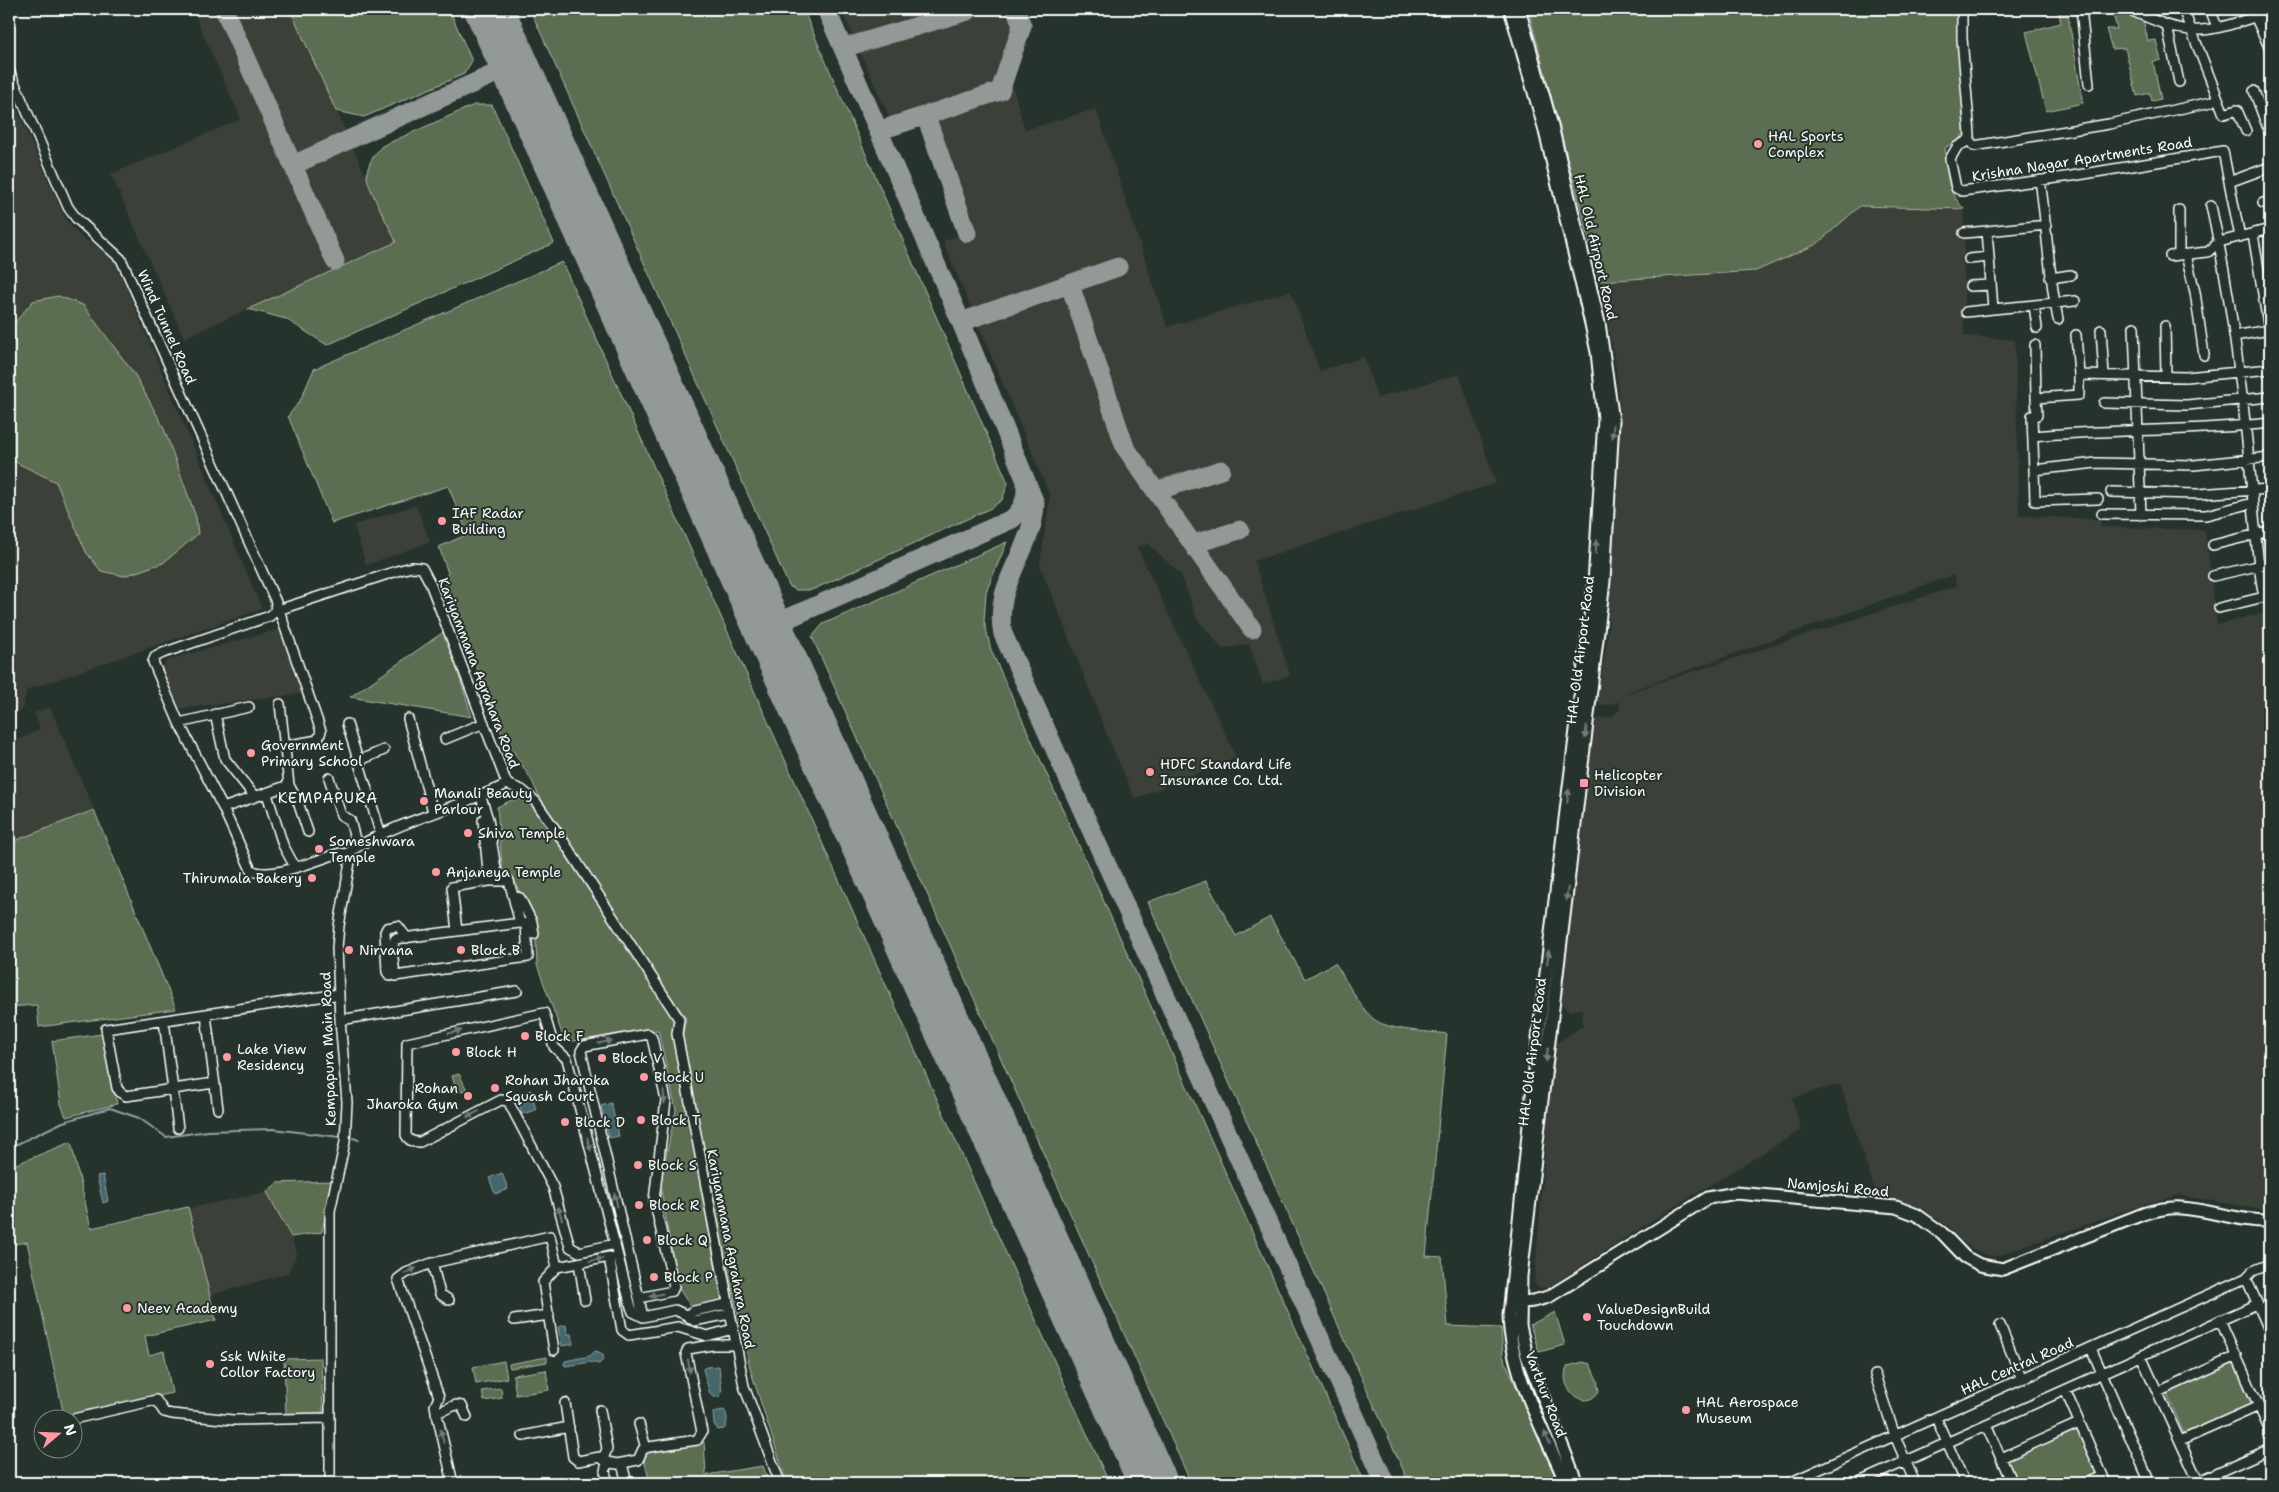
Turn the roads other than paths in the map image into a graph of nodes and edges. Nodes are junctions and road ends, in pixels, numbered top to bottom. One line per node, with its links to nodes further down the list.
1 (1510, 9): 88 (main road, HAL Old Airport Road, one-way to 1)
2 (1519, 9): 88 (main road, HAL Old Airport Road, one-way to 88)
3 (1962, 9): 21 (street)
4 (2082, 9): 16 (street)
5 (2128, 9): 10 (street)
6 (2183, 9): 12 (street)
7 (2210, 9): 11 (street)
8 (2270, 12): 9 (street)
9 (2255, 16): 11 (street); 13 (street)
10 (2167, 26): 12 (street); 15 (street)
11 (2217, 27): 12 (street)
12 (2192, 30): 19 (street)
13 (2270, 49)
14 (9, 70): 91 (street, Wind Tunnel Road)
15 (2179, 82)
16 (2089, 84)
17 (2254, 91): 20 (street)
18 (2211, 102): 21 (street)
19 (2246, 131)
20 (2270, 134)
21 (1969, 140): 23 (street, Krishna Nagar Apartments Road)
22 (2270, 167): 24 (street)
23 (2040, 180): 24 (street, Krishna Nagar Apartments Road); 27 (street)
24 (2229, 182): 32 (street, Krishna Nagar Apartments Road)
25 (2211, 206): 33 (street)
26 (2179, 210): 34 (street)
27 (2046, 224): 29 (street); 38 (street)
28 (2270, 228): 31 (street)
29 (1987, 231): 30 (street); 35 (street)
30 (1964, 233)
31 (2253, 234): 32 (street); 52 (street)
32 (2240, 237): 33 (street)
33 (2219, 242): 34 (street); 52 (street)
34 (2179, 255): 54 (street)
35 (1989, 257): 36 (street); 39 (street)
36 (1969, 259)
37 (2071, 275): 38 (street)
38 (2050, 278): 42 (street)
39 (1991, 285): 40 (street); 44 (street)
40 (1970, 286)
41 (2075, 301): 42 (street)
42 (2054, 303): 43 (street); 46 (street)
43 (2034, 305): 44 (street); 49 (street)
44 (1993, 309): 45 (street)
45 (1966, 312)
46 (2058, 319)
47 (2165, 326): 60 (street)
48 (2134, 327): 59 (street)
49 (2037, 328)
50 (2101, 330): 58 (street)
51 (2076, 335): 57 (street)
52 (2234, 336): 56 (street)
53 (2035, 345): 62 (street)
54 (2204, 355)
55 (2270, 369): 56 (street)
56 (2238, 372): 60 (street); 63 (street)
57 (2079, 375): 58 (street); 62 (street)
58 (2104, 375): 59 (street)
59 (2136, 375): 60 (street); 64 (street)
60 (2166, 376)
61 (2270, 397): 63 (street)
62 (2036, 398): 69 (street)
63 (2241, 400): 64 (street); 67 (street)
64 (2137, 402): 65 (street); 68 (street)
65 (2104, 403)
66 (2270, 423): 67 (street)
67 (2244, 426): 68 (street); 71 (street)
68 (2138, 429): 69 (street); 72 (street)
69 (2033, 436): 73 (street)
70 (2270, 457): 71 (street)
71 (2248, 460): 72 (street); 75 (street)
72 (2140, 463): 73 (street); 77 (street)
73 (2034, 470): 78 (street)
74 (2270, 488): 75 (street)
75 (2252, 491): 77 (street); 79 (street)
76 (2111, 492): 77 (street)
77 (2142, 493): 81 (street)
78 (2098, 499)
79 (2252, 503): 81 (street); 83 (street)
80 (2102, 514): 81 (street)
81 (2141, 515)
82 (2270, 531): 83 (street)
83 (2256, 535): 84 (street); 86 (street)
84 (2213, 545)
85 (2270, 563): 86 (street)
86 (2258, 566): 87 (street); 89 (street)
87 (2214, 576)
88 (1598, 591): 139 (main road, HAL Old Airport Road, one-way to 88); 143 (main road, HAL Old Airport Road, one-way to 143)
89 (2267, 596): 90 (street)
90 (2218, 608)
91 (277, 610): 96 (street, Kariyammana Agrahara Road); 98 (street, Kariyammana Agrahara Road); 100 (street, Wind Tunnel Road)
92 (280, 704): 100 (street)
93 (249, 707): 94 (street)
94 (215, 714): 96 (street); 107 (street)
95 (408, 719): 110 (street)
96 (179, 723): 109 (street, Kariyammana Agrahara Road)
97 (347, 724): 102 (street)
98 (484, 724): 99 (street); 105 (street, Kariyammana Agrahara Road)
99 (446, 738)
100 (284, 746): 104 (street)
101 (384, 750): 102 (street)
102 (358, 761): 112 (street)
103 (329, 778): 113 (street)
104 (289, 784): 106 (street); 111 (street)
105 (507, 784): 108 (street); 144 (street, Kariyammana Agrahara Road)
106 (267, 794): 107 (street); 115 (street)
107 (255, 797): 109 (street)
108 (481, 797): 110 (street); 116 (street)
109 (223, 808): 115 (street, Kariyammana Agrahara Road)
110 (433, 812): 112 (street)
111 (308, 832)
112 (381, 835): 113 (street)
113 (357, 847): 114 (street)
114 (346, 854): 115 (street, Kariyammana Agrahara Road); 124 (street, Kempapura Main Road)
115 (295, 867)
116 (494, 881): 117 (street); 119 (street)
117 (514, 896): 118 (street); 120 (street)
118 (520, 923): 119 (street); 121 (street)
119 (457, 932): 121 (street)
120 (534, 934)
121 (407, 938): 122 (street)
122 (390, 976)
123 (517, 991): 126 (street)
124 (340, 994): 125 (street); 126 (street, Kempapura Main Road)
125 (206, 1015): 127 (street); 128 (street)
126 (340, 1020): 173 (street, Kempapura Main Road)
127 (164, 1021): 129 (street); 129 (street)
128 (214, 1083): 129 (street); 130 (street)
129 (172, 1089): 131 (street)
130 (218, 1109)
131 (178, 1128)
132 (2270, 1221): 143 (main road, Namjoshi Road)
133 (615, 1244): 133 (street, one-way to 133); 149 (street)
134 (432, 1263): 137 (street); 141 (street); 170 (street, one-way to 134)
135 (579, 1263): 137 (street); 142 (street); 155 (street, one-way to 155)
136 (2270, 1264): 138 (street, HAL Central Road)
137 (557, 1267): 148 (street)
138 (2246, 1278): 145 (street); 158 (street, HAL Central Road)
139 (1512, 1284): 143 (main road, Varthur Road)
140 (639, 1298): 140 (street, one-way to 140); 149 (street)
141 (449, 1300)
142 (585, 1300)
143 (1516, 1301): 196 (main road, Varthur Road, one-way to 143); 197 (main road, Varthur Road)
144 (727, 1304): 146 (street, Kariyammana Agrahara Road); 147 (street)
145 (2258, 1304): 151 (street); 154 (street)
146 (729, 1314): 147 (street); 153 (street, Kariyammana Agrahara Road)
147 (686, 1315): 149 (street)
148 (549, 1316): 150 (street); 159 (street)
149 (644, 1317)
150 (514, 1320)
151 (2220, 1320): 160 (street); 161 (street)
152 (2000, 1325): 164 (street)
153 (733, 1329): 155 (street); 156 (street, Kariyammana Agrahara Road)
154 (2270, 1332)
155 (707, 1336): 157 (street)
156 (736, 1345): 157 (street); 195 (street, Kariyammana Agrahara Road)
157 (705, 1346): 184 (street, one-way to 184)
158 (2091, 1348): 162 (street); 164 (street, HAL Central Road)
159 (554, 1350)
160 (2141, 1356): 162 (street); 166 (street)
161 (2236, 1356): 166 (street); 168 (street)
162 (2101, 1374): 165 (street); 204 (street)
163 (1875, 1375): 181 (street)
164 (2022, 1379): 174 (street, HAL Central Road)
165 (2065, 1390): 175 (street); 177 (street)
166 (2158, 1392): 182 (street)
167 (565, 1403): 178 (street)
168 (2259, 1406): 179 (street); 182 (street)
169 (600, 1410): 187 (street)
170 (436, 1413): 172 (street); 192 (street, one-way to 170)
171 (82, 1417): 173 (street)
172 (467, 1417)
173 (329, 1418): 191 (street, Kempapura Main Road)
174 (1936, 1418): 181 (street, HAL Central Road); 183 (street)
175 (2079, 1422): 186 (street); 190 (street)
176 (639, 1424): 184 (street)
177 (1986, 1425): 183 (street); 186 (street)
178 (569, 1428): 180 (street); 187 (street)
179 (2270, 1431)
180 (523, 1436)
181 (1895, 1436): 188 (street); 198 (street, HAL Central Road)
182 (2180, 1441): 205 (street)
183 (1947, 1443): 188 (street); 201 (street)
184 (646, 1448): 187 (street)
185 (2270, 1449): 205 (street)
186 (2001, 1458): 202 (street)
187 (605, 1461): 193 (street)
188 (1905, 1462): 199 (street); 200 (street)
189 (623, 1468): 194 (street)
190 (2104, 1480): 203 (street)
191 (330, 1483)
192 (453, 1483)
193 (608, 1483)
194 (627, 1483)
195 (780, 1483)
196 (1566, 1483)
197 (1577, 1483)
198 (1789, 1483)
199 (1857, 1483)
200 (1915, 1483)
201 (1965, 1483)
202 (2012, 1483)
203 (2086, 1483)
204 (2150, 1483)
205 (2197, 1483)

